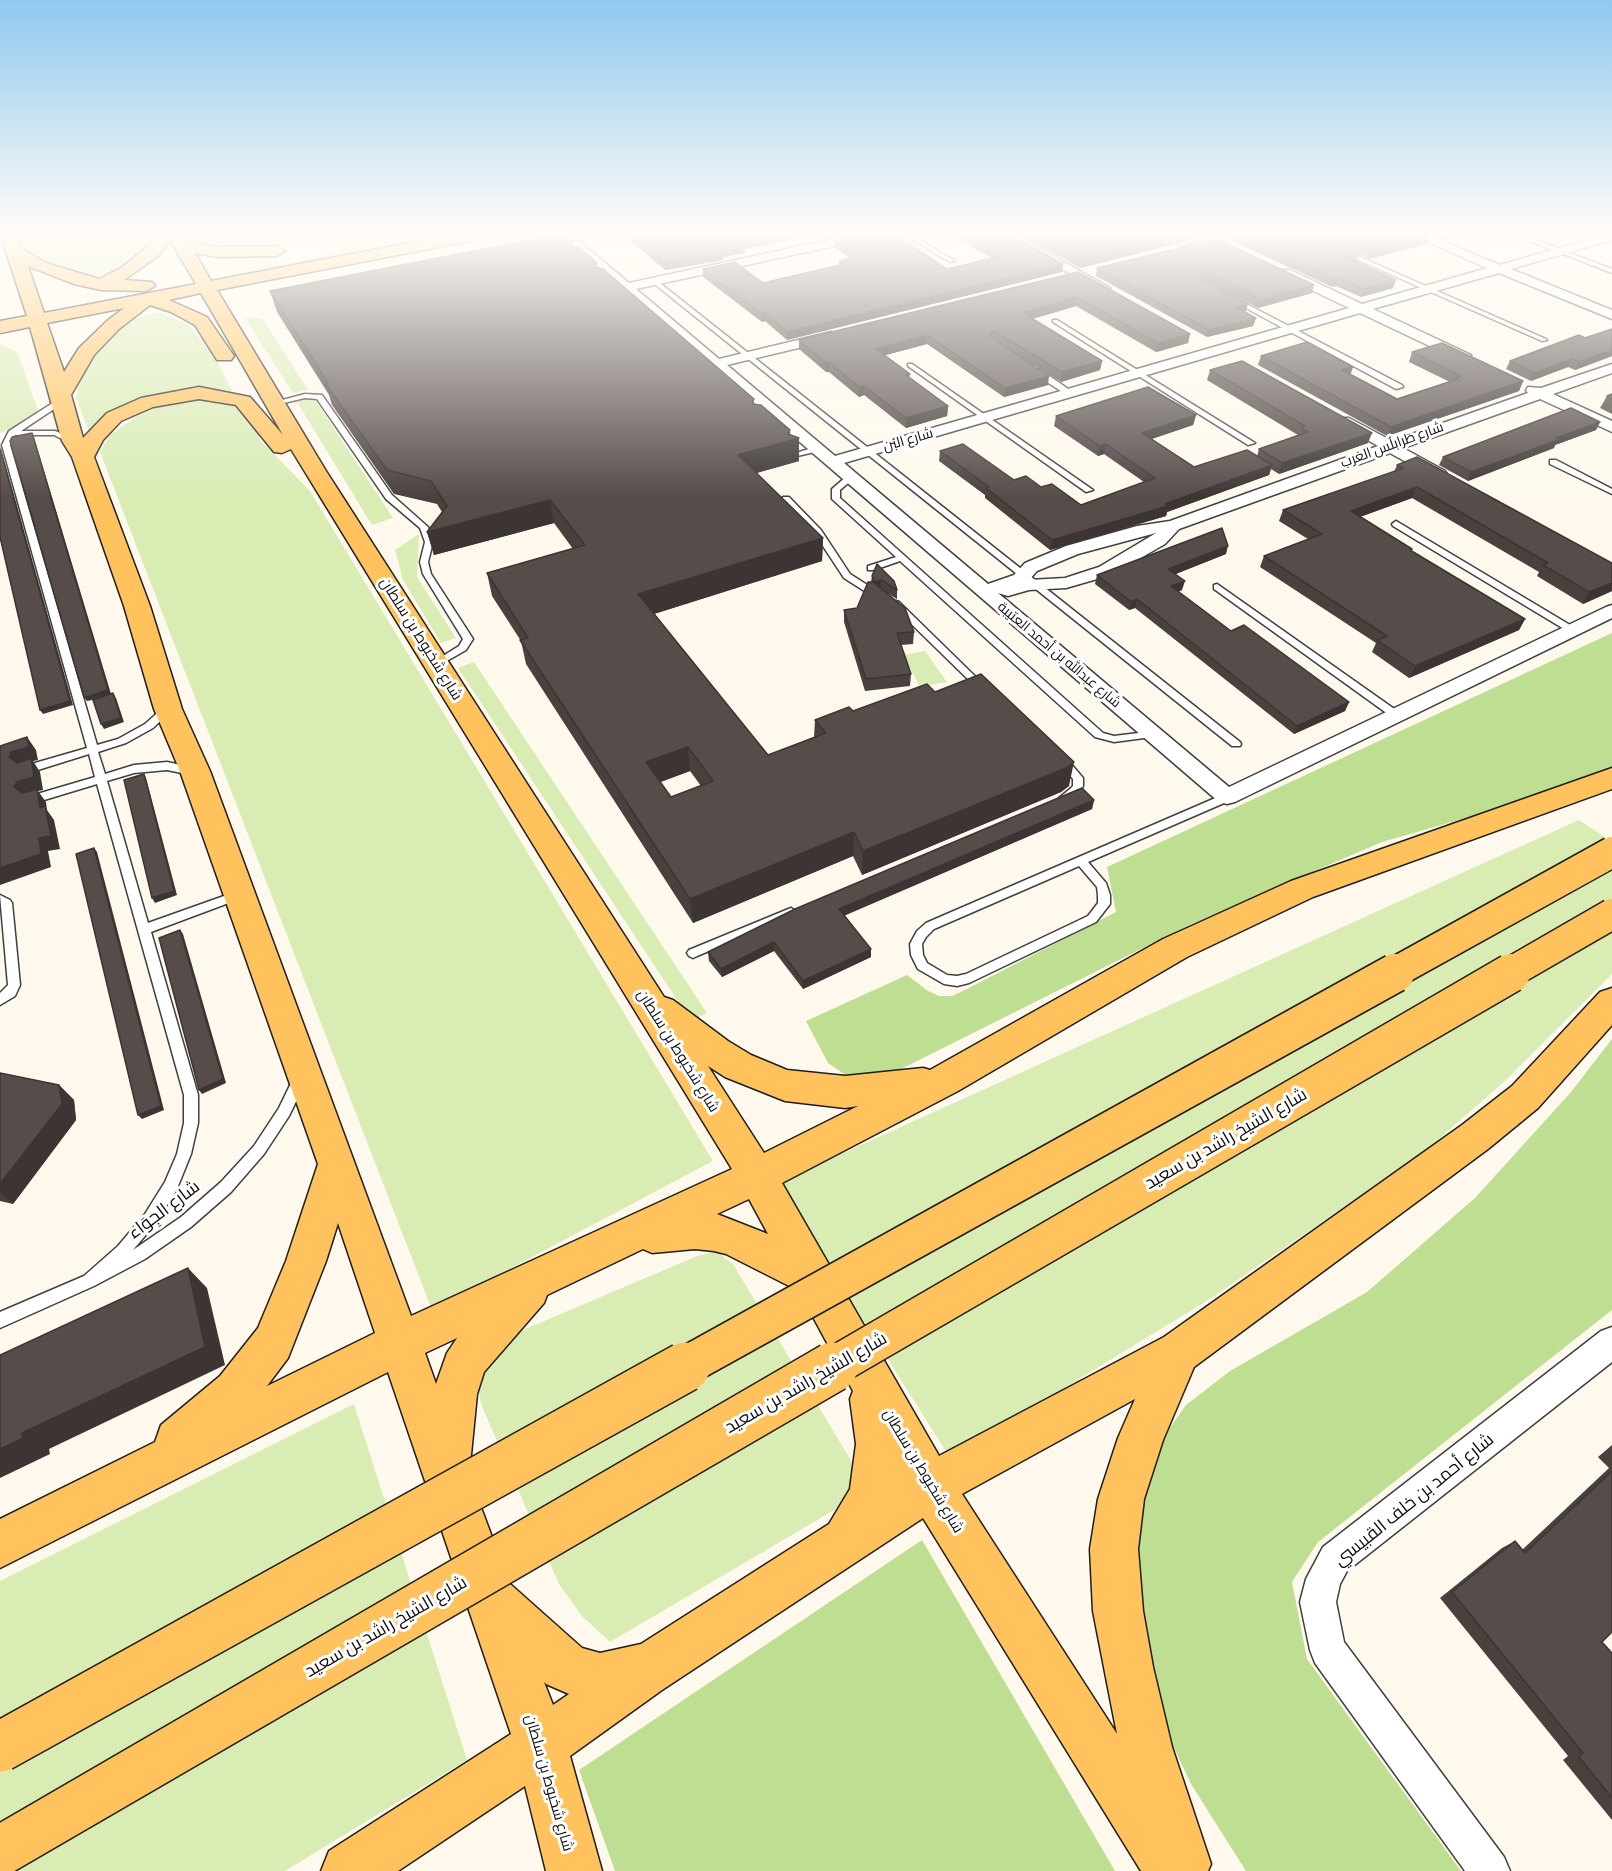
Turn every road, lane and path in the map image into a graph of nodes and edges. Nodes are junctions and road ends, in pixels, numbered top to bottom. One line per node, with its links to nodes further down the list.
1 (23, 323): 15 (main road)
2 (47, 323): 29 (main road, شارع شخبوط بن سلطان)
3 (118, 323): 29 (main road)
4 (203, 323): 37 (main road)
5 (229, 323): 32 (main road, شارع شخبوط بن سلطان)
6 (667, 323): 22 (street, شارع عبدالله بن أحمد العتيبة)
7 (708, 323): 19 (lane)
8 (1059, 323): 26 (lane)
9 (1279, 323): 13 (lane)
10 (1309, 323): 13 (street, شارع البُن)
11 (1393, 323): 21 (street)
12 (1505, 323): 17 (lane)
13 (1290, 329): 18 (street, شارع البُن); 28 (lane)
14 (840, 333): 19 (street)
15 (0, 339)
16 (1197, 339): 18 (street)
17 (1544, 340)
18 (1217, 350): 20 (street); 26 (street, شارع البُن)
19 (750, 356): 22 (street); 42 (lane)
20 (1237, 362)
21 (1476, 363)
22 (716, 364): 41 (street, شارع عبدالله بن أحمد العتيبة)
23 (910, 365): 34 (lane)
24 (1032, 368): 30 (lane)
25 (1612, 368): 31 (street, شارع طَرابلُس الغرب)
26 (1139, 373): 30 (street, شارع البُن); 38 (lane)
27 (1518, 383): 31 (street)
28 (1399, 387)
29 (59, 390): 36 (lane); 40 (main road, شارع شخبوط بن سلطان)
30 (1070, 393): 34 (street, شارع البُن)
31 (1539, 393): 35 (street); 39 (street, شارع طَرابلُس الغرب)
32 (275, 403): 37 (main road, شارع شخبوط بن سلطان); 65 (lane)
33 (1328, 412): 39 (street)
34 (985, 418): 42 (street, شارع البُن); 49 (lane)
35 (1612, 427)
36 (12, 433): 40 (lane); 72 (lane)
37 (294, 434): 46 (main road, شارع شخبوط بن سلطان)
38 (1251, 442)
39 (1389, 446): 48 (street); 53 (street, شارع طَرابلُس الغرب)
40 (78, 449): 46 (main road); 67 (main road, شارع شخبوط بن سلطان)
41 (816, 449): 43 (lane); 44 (street, شارع عبدالله بن أحمد العتيبة)
42 (869, 451): 44 (street, شارع البُن); 58 (lane)
43 (793, 455)
44 (831, 462): 47 (street, شارع عبدالله بن أحمد العتيبة)
45 (1553, 462): 50 (lane)
46 (315, 471): 65 (main road, شارع شخبوط بن سلطان)
47 (850, 478): 54 (lane); 61 (street, شارع عبدالله بن أحمد العتيبة)
48 (1450, 480)
49 (1089, 490)
50 (1612, 492)
51 (786, 499): 57 (lane)
52 (1396, 524): 64 (lane)
53 (1173, 525): 58 (street, شارع طَرابلُس الغرب); 58 (street, شارع طَرابلُس الغرب)
54 (902, 558): 55 (lane); 69 (lane)
55 (871, 568)
56 (859, 572): 57 (lane)
57 (847, 576): 60 (lane)
58 (1030, 581): 61 (street, شارع طَرابلُس الغرب); 70 (lane)
59 (1217, 587): 68 (lane)
60 (869, 590)
61 (987, 595): 69 (street, شارع عبدالله بن أحمد العتيبة)
62 (889, 600): 66 (lane)
63 (1612, 611): 64 (street)
64 (1572, 630): 68 (street)
65 (435, 664): 88 (main road, شارع شخبوط بن سلطان)
66 (992, 697)
67 (168, 709): 72 (lane); 74 (main road, شارع شخبوط بن سلطان)
68 (1396, 715): 77 (street)
69 (1155, 734): 77 (street, شارع عبدالله بن أحمد العتيبة)
70 (1236, 744)
71 (1049, 748): 79 (lane)
72 (91, 751): 73 (lane); 75 (lane)
73 (24, 770)
74 (195, 771): 75 (lane); 82 (main road, شارع شخبوط بن سلطان)
75 (100, 778): 78 (lane); 86 (lane)
76 (1612, 778): 92 (main road)
77 (1227, 797): 81 (lane)
78 (30, 800)
79 (1056, 802)
80 (1612, 852): 112 (main road, bridge)
81 (1081, 861): 81 (lane)
82 (238, 895): 86 (lane); 91 (main road, شارع شخبوط بن سلطان)
83 (0, 899): 89 (lane)
84 (806, 906): 87 (lane)
85 (1612, 914): 113 (main road, شارع الشيخ راشد بن سعيد, bridge)
86 (145, 929): 98 (lane)
87 (693, 953)
88 (642, 995): 92 (main road); 94 (main road, شارع شخبوط بن سلطان)
89 (0, 1000)
90 (1612, 1002): 102 (main road)
91 (302, 1074): 93 (main road, شارع شخبوط بن سلطان); 98 (lane, شارع الجِوَاء)
92 (945, 1080): 94 (main road)
93 (337, 1164): 101 (main road, شارع شخبوط بن سلطان); 104 (main road)
94 (757, 1176): 95 (main road); 96 (main road, شارع شخبوط بن سلطان)
95 (630, 1236): 96 (main road); 97 (main road)
96 (810, 1276): 103 (main road, شارع شخبوط بن سلطان)
97 (538, 1278): 101 (main road); 105 (main road)
98 (89, 1281): 99 (lane, شارع الجِوَاء)
99 (0, 1320)
100 (1612, 1342): 118 (street, شارع أحمد بن خلف القبيسي)
101 (400, 1343): 104 (main road); 105 (main road, شارع شخبوط بن سلطان)
102 (1179, 1352): 106 (main road); 117 (main road)
103 (870, 1382): 106 (main road, شارع شخبوط بن سلطان); 108 (main road)
104 (129, 1480): 107 (main road)
105 (448, 1481): 109 (main road, شارع شخبوط بن سلطان)
106 (930, 1486): 108 (main road); 116 (main road, شارع شخبوط بن سلطان)
107 (0, 1544)
108 (831, 1550): 110 (main road)
109 (489, 1597): 110 (main road); 111 (main road, شارع شخبوط بن سلطان)
110 (662, 1660): 111 (main road)
111 (541, 1745): 114 (main road); 115 (main road, شارع شخبوط بن سلطان)
112 (0, 1747)
113 (0, 1851)
114 (349, 1871)
115 (574, 1871)
116 (1173, 1871)
117 (1185, 1871)
118 (1490, 1871)

